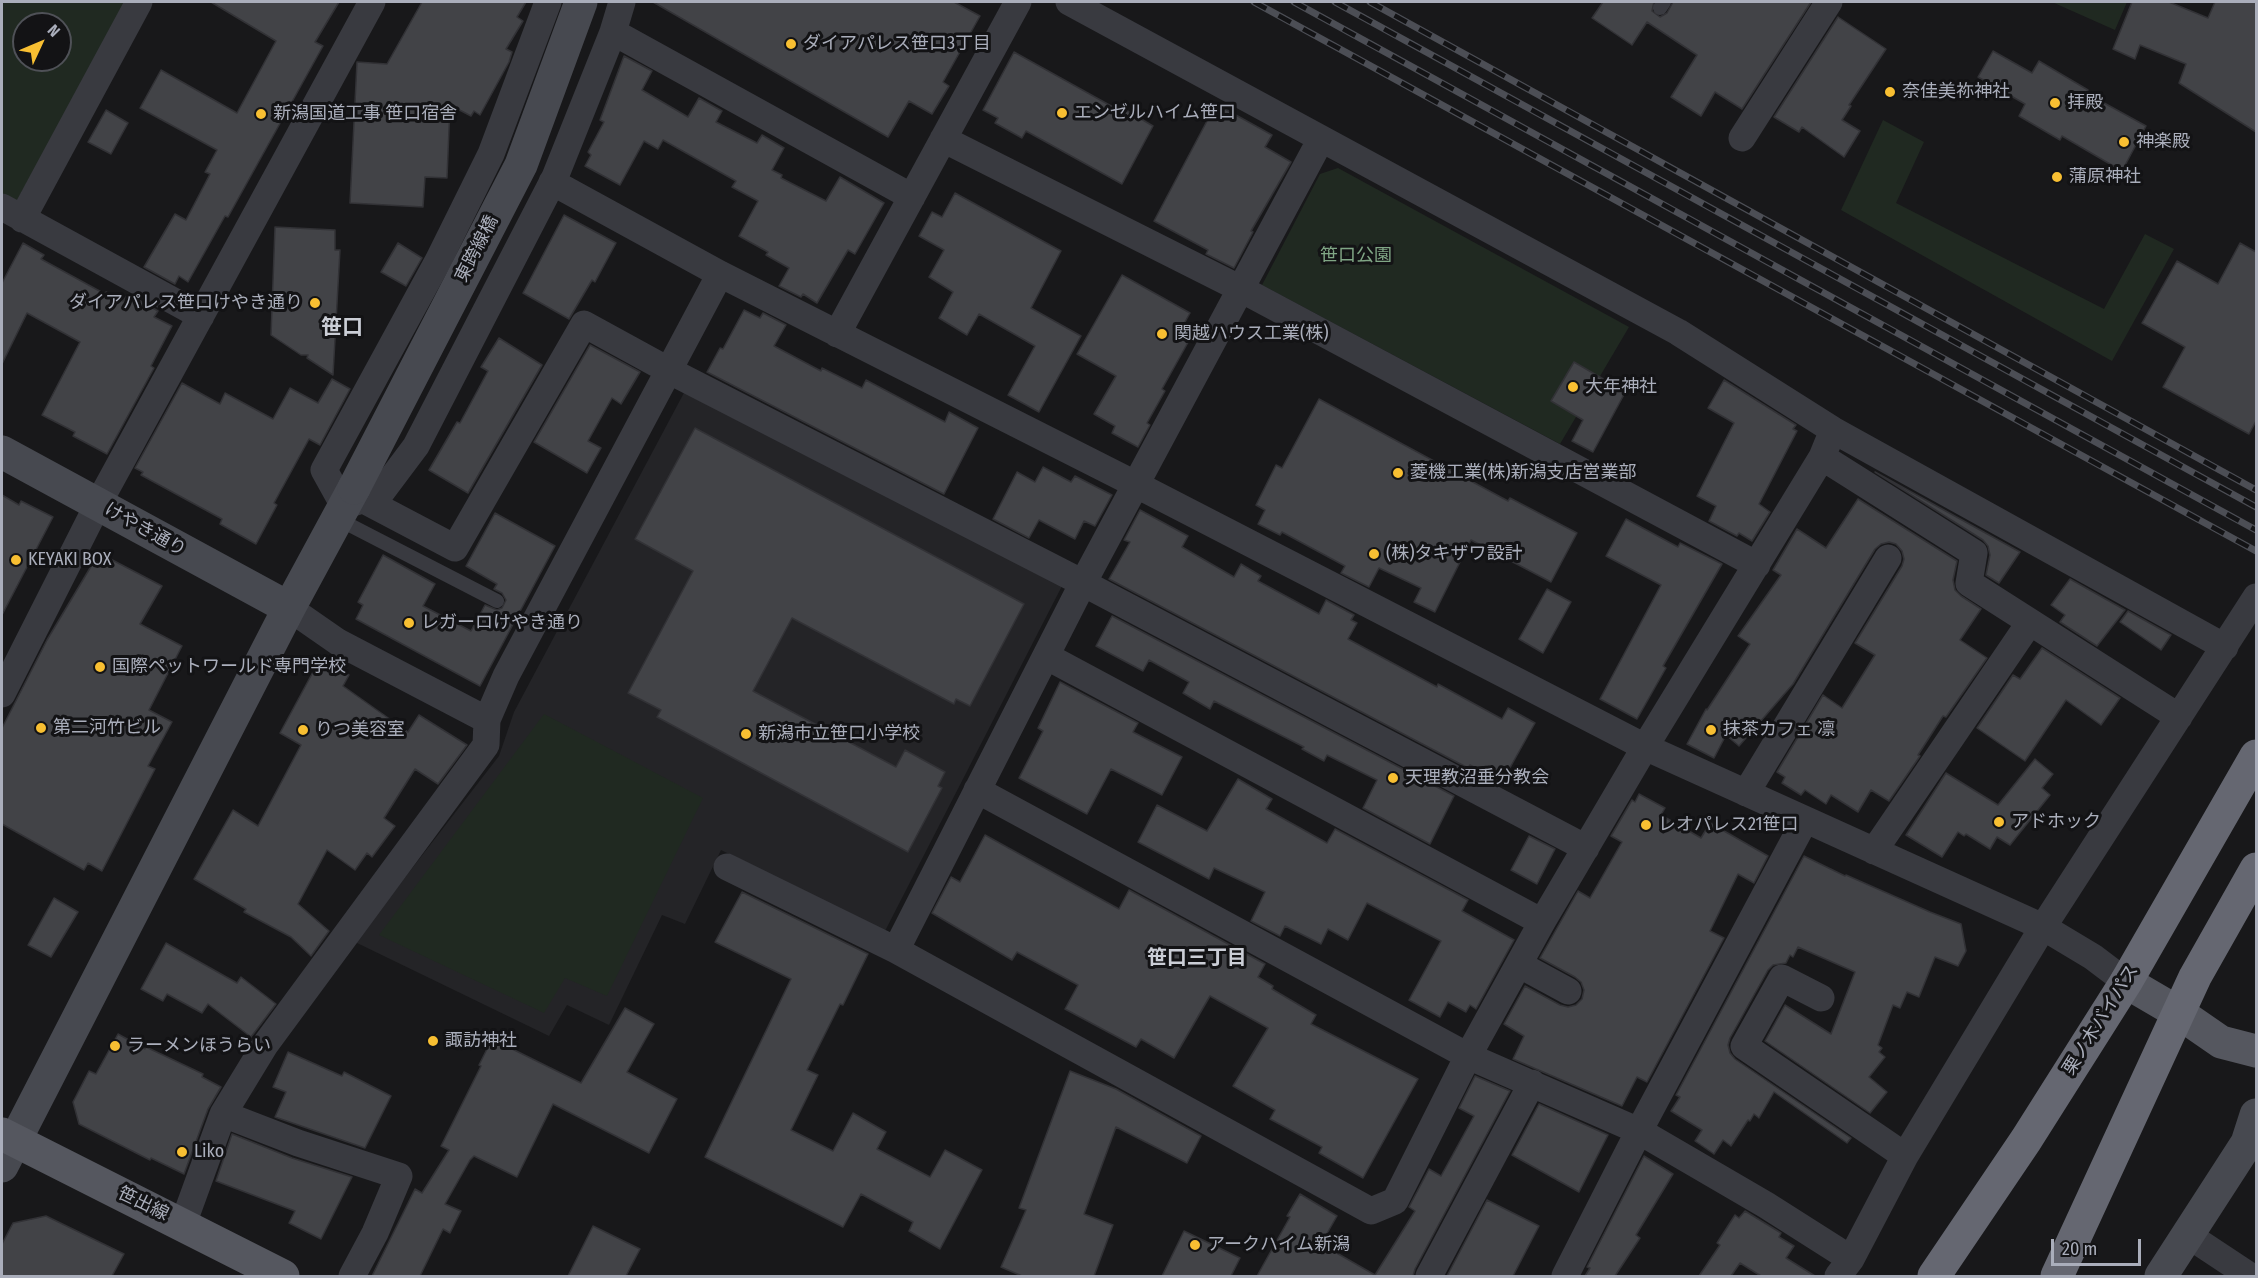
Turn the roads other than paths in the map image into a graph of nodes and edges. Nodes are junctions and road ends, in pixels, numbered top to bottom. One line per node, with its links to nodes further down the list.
1 (139, 2): 16 (street)
2 (372, 2): 19 (street)
3 (548, 2): 13 (street)
4 (581, 2): 26 (street, 東跨線橋, bridge)
5 (622, 2): 9 (street)
6 (1018, 2): 11 (street)
7 (1069, 2): 12 (street)
8 (1828, 2): 10 (street)
9 (613, 32): 14 (street); 15 (street)
10 (1742, 138)
11 (943, 139): 15 (street); 18 (street)
12 (1322, 139): 18 (street); 22 (street)
13 (501, 158): 14 (lane); 26 (street)
14 (542, 177): 17 (street); 26 (street)
15 (912, 196): 20 (street)
16 (12, 213): 19 (street)
17 (720, 274): 20 (street); 21 (street)
18 (1241, 289): 25 (street); 29 (street)
19 (201, 316): 27 (street)
20 (837, 333): 25 (street)
21 (668, 370): 26 (street); 30 (street); 39 (street)
22 (1833, 430): 24 (street); 35 (street)
23 (2, 452): 27 (street, けやき通り)
24 (1822, 457): 29 (street); 34 (street)
25 (1135, 484): 30 (street); 40 (street)
26 (350, 503): 32 (lane); 33 (street, 東跨線橋)
27 (98, 504): 33 (street, けやき通り); 37 (street)
28 (1888, 558): 43 (street)
29 (1757, 565): 40 (street)
30 (1083, 583): 36 (street); 45 (street)
31 (2256, 597): 35 (street)
32 (497, 601)
33 (289, 608): 39 (street); 63 (street, 東跨線橋)
34 (2030, 622): 38 (street); 46 (street)
35 (2225, 647): 38 (street)
36 (1046, 656): 42 (street); 49 (street)
37 (3, 687)
38 (2179, 717): 50 (street)
39 (487, 720): 60 (street)
40 (1644, 747): 43 (street); 45 (street)
41 (2256, 756): 53 (highway, 栗ノ木バイパス)
42 (977, 790): 51 (street); 58 (street)
43 (1746, 793): 44 (street)
44 (1805, 820): 46 (street); 62 (street)
45 (1586, 848): 49 (street)
46 (1874, 851): 50 (street)
47 (727, 867): 51 (street)
48 (2256, 869): 56 (highway)
49 (1542, 922): 52 (street)
50 (2043, 927): 53 (street); 64 (street)
51 (896, 950): 58 (street)
52 (1520, 965): 54 (street); 58 (street)
53 (2126, 982): 56 (main road); 72 (highway, 栗ノ木バイパス)
54 (1568, 991)
55 (1821, 998): 64 (street)
56 (2179, 1013): 57 (main road); 73 (highway)
57 (2256, 1051)
58 (1468, 1056): 59 (street)
59 (1532, 1083): 62 (street); 70 (street)
60 (223, 1114): 65 (street); 69 (street)
61 (2256, 1115): 66 (street)
62 (1639, 1131): 67 (street); 71 (street)
63 (6, 1147): 65 (main road, 笹出線)
64 (1905, 1156): 67 (street)
65 (183, 1224): 68 (main road, 笹出線)
66 (2188, 1235): 74 (street); 75 (street)
67 (1844, 1268)
68 (284, 1276)
69 (352, 1276)
70 (1429, 1276)
71 (1565, 1276)
72 (1934, 1276)
73 (2057, 1276)
74 (2161, 1276)
75 (2250, 1276)

